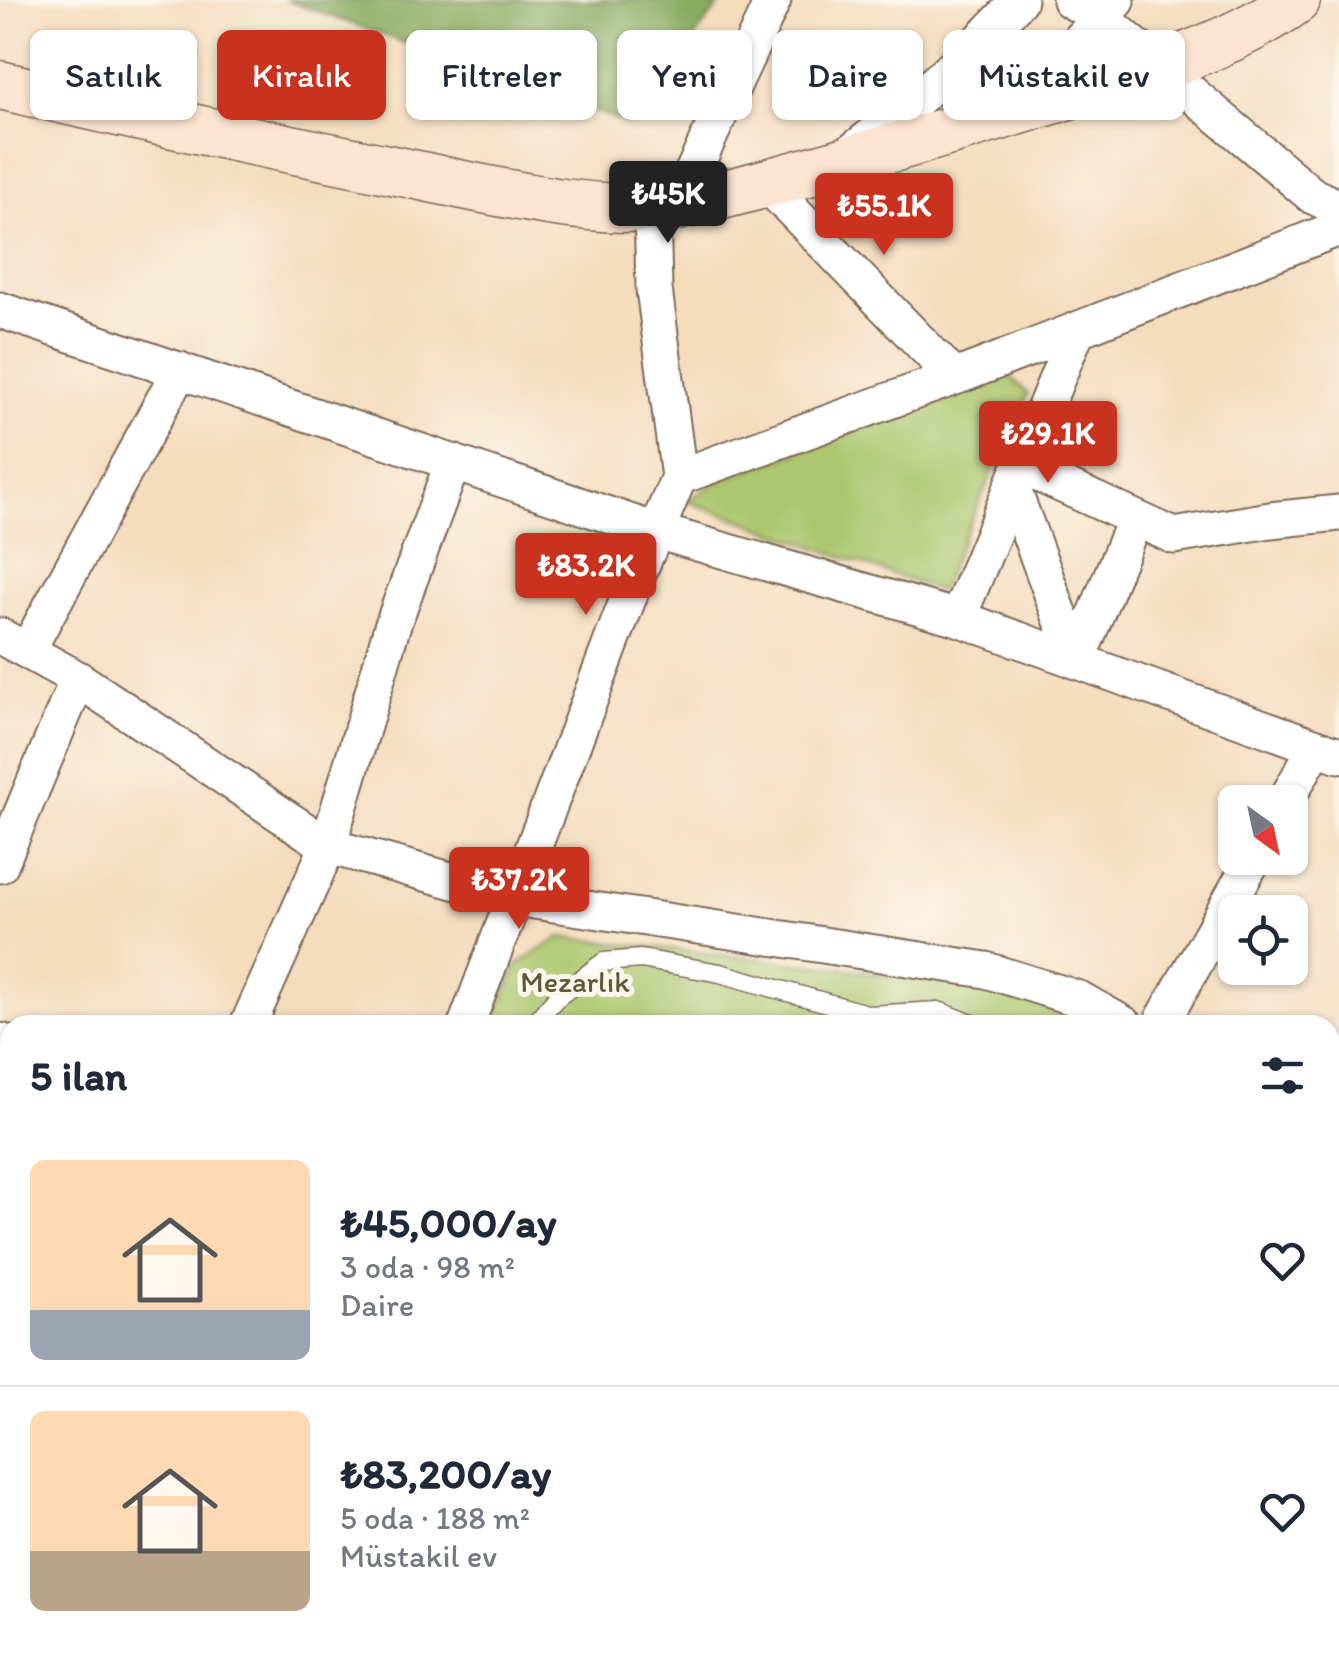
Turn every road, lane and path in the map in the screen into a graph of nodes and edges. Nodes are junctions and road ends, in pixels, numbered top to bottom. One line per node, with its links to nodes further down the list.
1 (774, 0): 14 (street)
2 (1019, 0): 12 (street)
3 (1070, 0): 5 (street)
4 (1296, 0): 8 (street)
5 (1110, 9): 6 (street); 7 (street)
6 (1090, 30)
7 (1128, 30)
8 (1185, 55)
9 (0, 85): 14 (street)
10 (1185, 87): 15 (street)
11 (988, 120): 12 (street)
12 (833, 166): 13 (street)
13 (767, 184): 14 (street); 20 (street)
14 (664, 207): 23 (street)
15 (1339, 208)
16 (1339, 228): 18 (street)
17 (0, 310): 19 (street)
18 (1077, 330): 20 (street); 22 (street)
19 (180, 370): 21 (street); 28 (street)
20 (954, 378): 23 (street)
21 (454, 462): 26 (street); 33 (street)
22 (1016, 476): 25 (street); 27 (street); 29 (street)
23 (679, 477): 26 (street)
24 (1339, 513): 25 (street)
25 (1135, 518): 29 (street)
26 (656, 531): 27 (street); 36 (street)
27 (958, 618): 29 (street)
28 (14, 642): 30 (street)
29 (1077, 661): 31 (street)
30 (78, 680): 33 (street); 34 (street)
31 (1328, 751): 32 (street)
32 (1299, 785)
33 (328, 846): 36 (street); 37 (street)
34 (0, 865)
35 (1244, 875): 42 (street)
36 (515, 898): 38 (street); 41 (street)
37 (252, 1015)
38 (470, 1015)
39 (542, 1015): 40 (lane)
40 (949, 1015)
41 (1108, 1015)
42 (1166, 1015)

